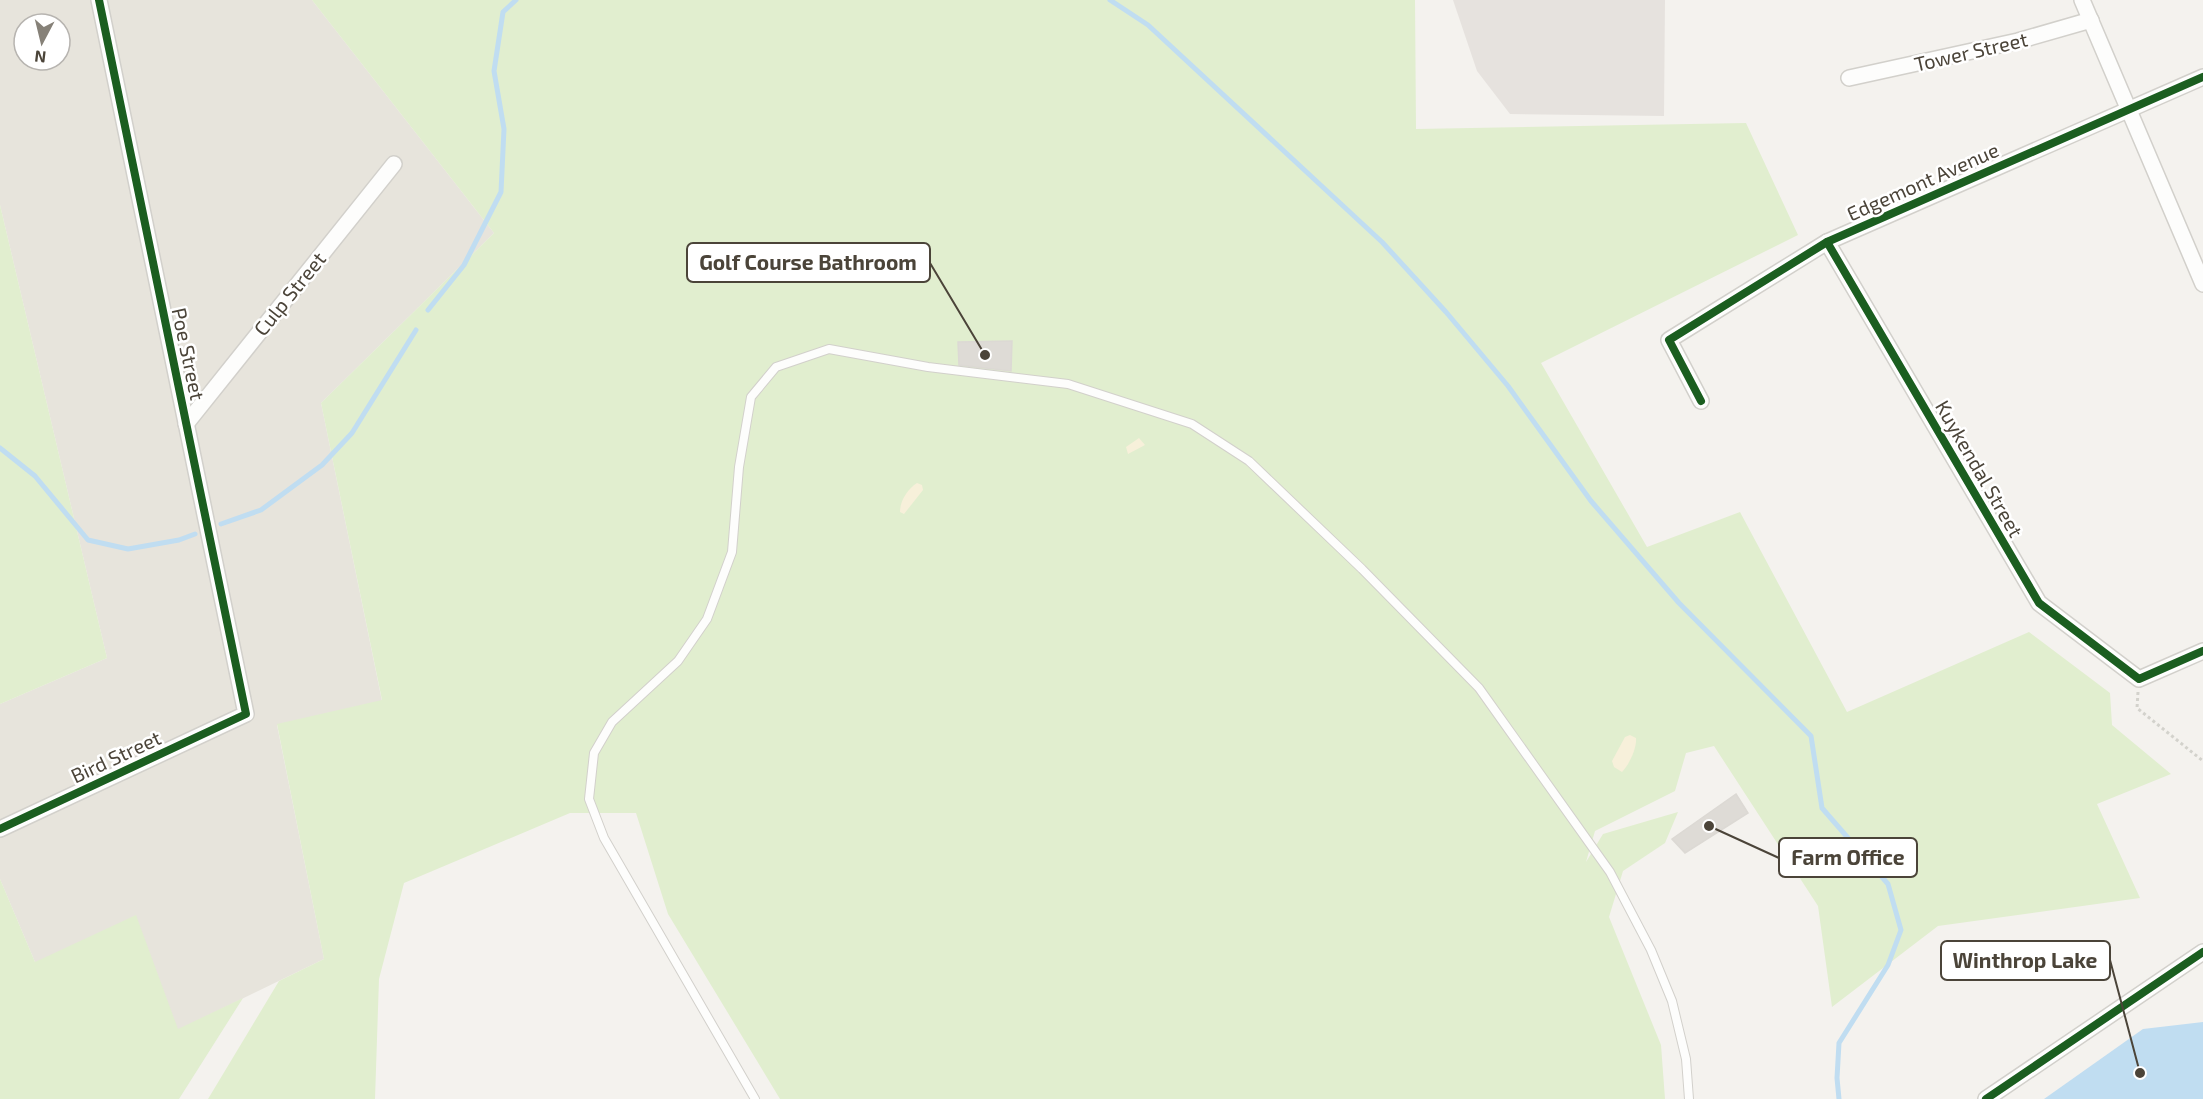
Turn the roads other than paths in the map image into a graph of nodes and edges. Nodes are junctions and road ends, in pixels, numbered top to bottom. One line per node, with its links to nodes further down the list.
1 (99, 0): 11 (street, Poe Street)
2 (2082, 0): 3 (street)
3 (2091, 20): 5 (street, Tower Street); 6 (street)
4 (2203, 77): 6 (street, Edgemont Avenue)
5 (1849, 78)
6 (2129, 109): 8 (street, Edgemont Avenue); 9 (street)
7 (394, 164): 11 (street, Culp Street)
8 (1827, 242): 10 (street, Edgemont Avenue); 12 (street, Kuykendal Street)
9 (2203, 284)
10 (1701, 401)
11 (186, 424): 13 (street, Poe Street)
12 (2203, 651)
13 (246, 714): 14 (street, Bird Street)
14 (0, 829)
15 (2203, 952): 18 (street)
16 (755, 1099): 17 (lane)
17 (1689, 1099)
18 (1986, 1099)

